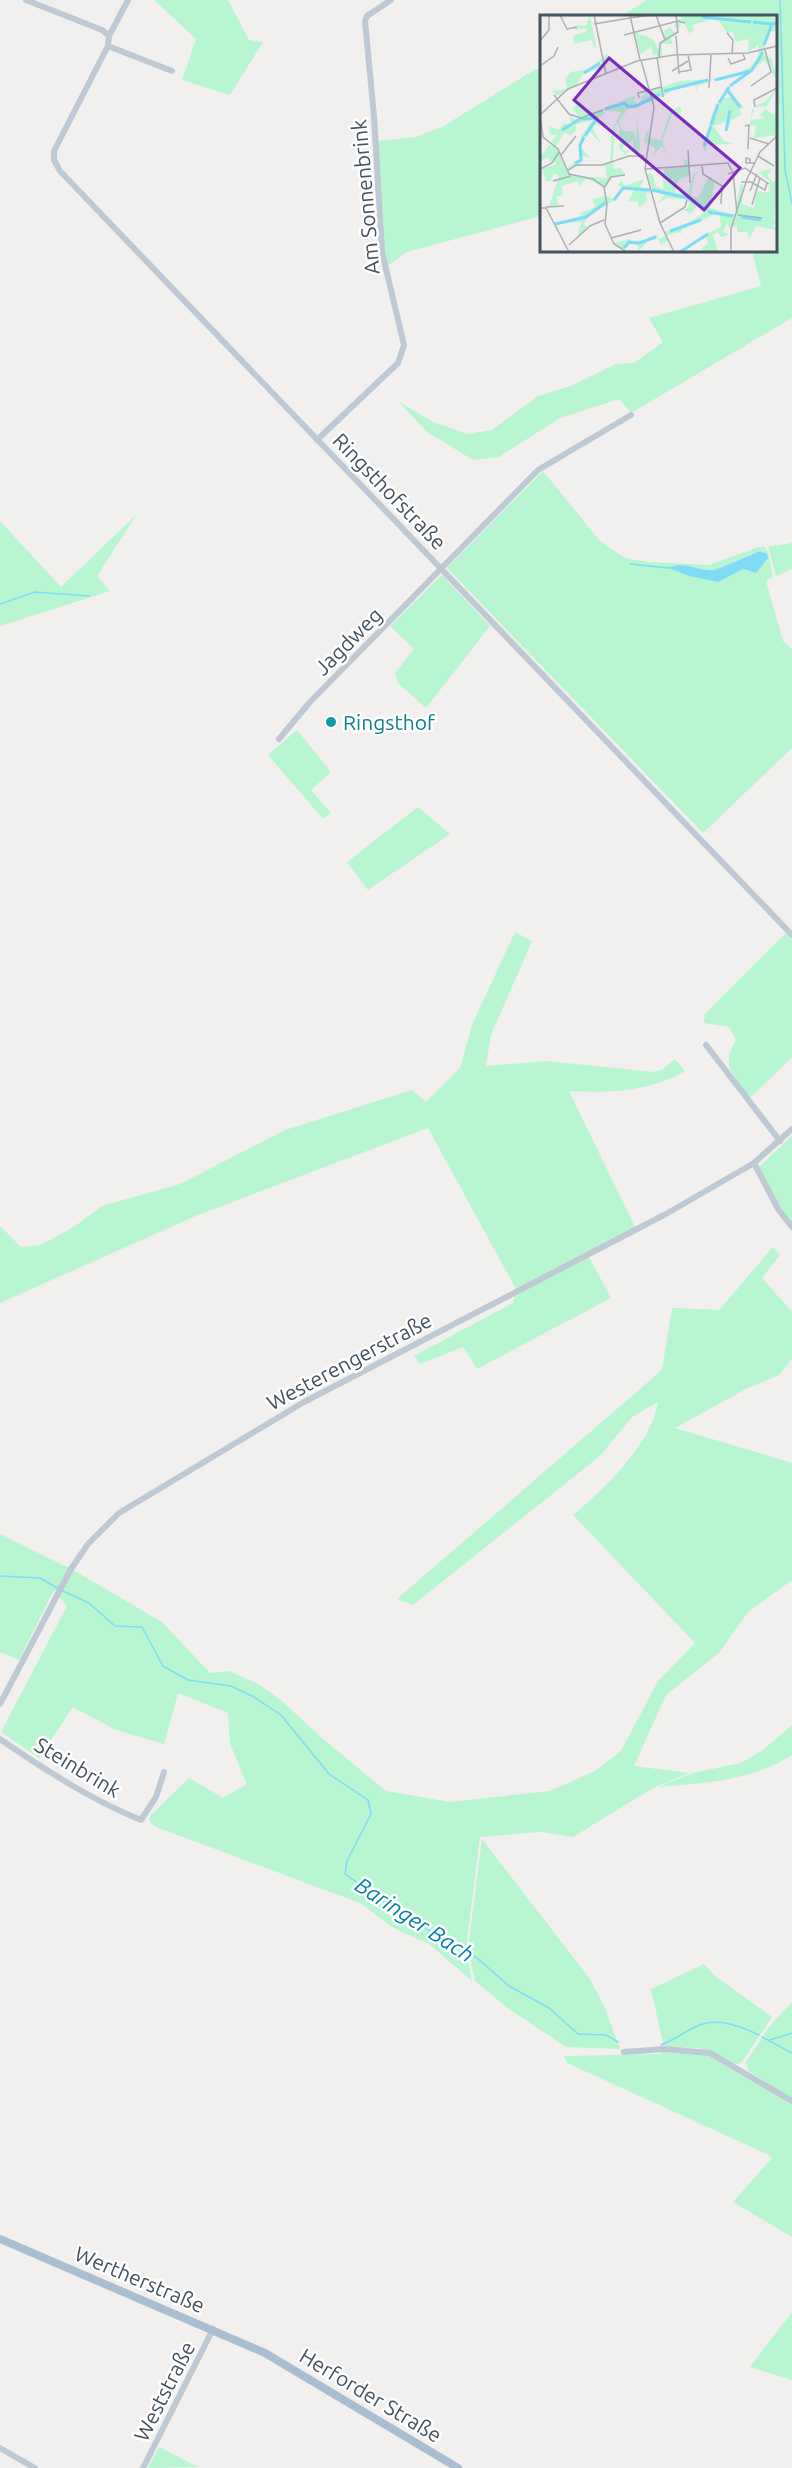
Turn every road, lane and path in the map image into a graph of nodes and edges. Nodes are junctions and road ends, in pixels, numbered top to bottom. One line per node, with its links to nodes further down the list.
1 (26, 0): 4 (street)
2 (128, 0): 4 (street)
3 (391, 0): 8 (street, Am Sonnenbrink)
4 (109, 36): 5 (street, Ringsthofstraße)
5 (108, 46): 6 (street); 8 (street, Ringsthofstraße)
6 (172, 71)
7 (631, 415): 9 (street, Jagdweg)
8 (317, 440): 9 (street, Ringsthofstraße)
9 (441, 568): 10 (street, Jagdweg); 11 (street, Ringsthofstraße)
10 (279, 739)
11 (792, 935)
12 (706, 1045): 14 (street)
13 (792, 1129): 14 (street, Westerengerstraße)
14 (780, 1141): 15 (street, Westerengerstraße)
15 (754, 1163): 16 (street); 17 (street, Westerengerstraße)
16 (792, 1227)
17 (0, 1704)
18 (0, 1739): 19 (street, Steinbrink)
19 (164, 1772)
20 (624, 2052): 21 (street)
21 (792, 2101)
22 (0, 2239): 23 (main road, Wertherstraße)
23 (213, 2329): 24 (main road, Wertherstraße); 27 (street, Weststraße)
24 (265, 2353): 28 (main road, Herforder Straße)
25 (0, 2448): 26 (street)
26 (34, 2468)
27 (142, 2468)
28 (458, 2468)

